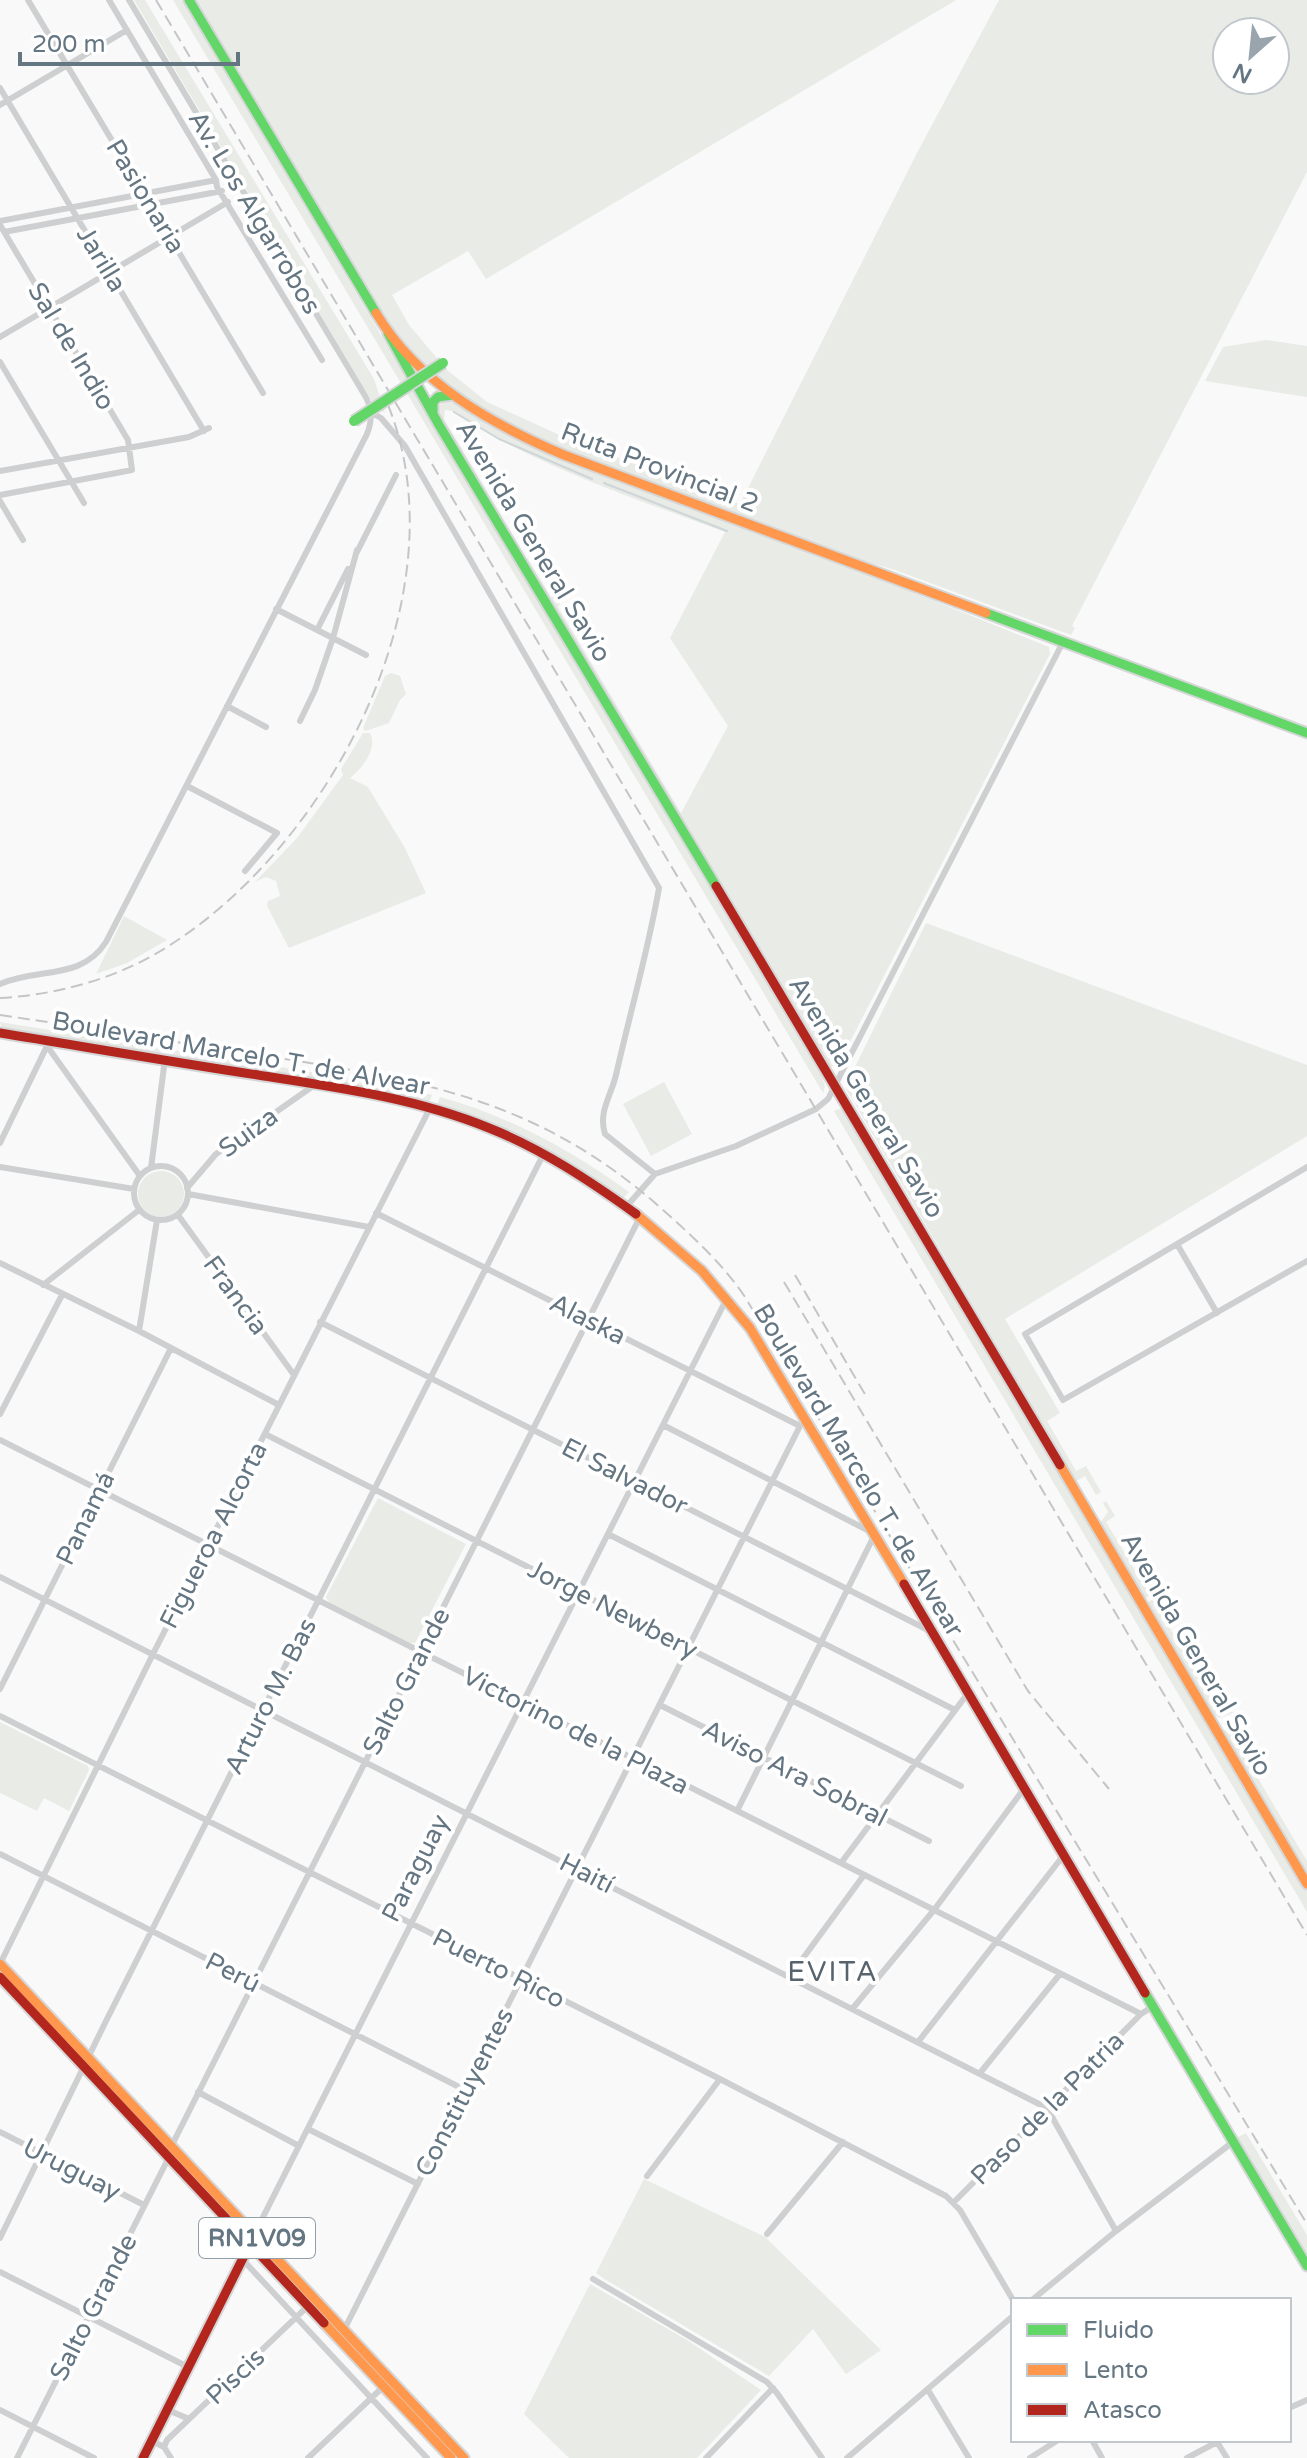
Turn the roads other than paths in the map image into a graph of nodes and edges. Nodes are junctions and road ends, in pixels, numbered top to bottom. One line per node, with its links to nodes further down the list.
1 (28, 0): 6 (street, Pasionaria)
2 (109, 0): 5 (street, Av. Los Algarrobos)
3 (129, 0): 28 (street, Av. Los Algarrobos)
4 (189, 0): 21 (main road, Ruta Provincial 2)
5 (127, 30): 6 (street); 10 (street, Av. Los Algarrobos)
6 (67, 65): 8 (street); 12 (street, Pasionaria)
7 (0, 88): 8 (street, Jarilla)
8 (8, 101): 9 (street); 15 (street, Jarilla)
9 (0, 105)
10 (216, 180): 11 (street, Av. Los Algarrobos); 12 (street)
11 (222, 191): 13 (street, Av. Los Algarrobos); 14 (street)
12 (144, 193): 14 (street, Pasionaria); 15 (street)
13 (228, 202): 18 (street); 23 (street, Av. Los Algarrobos)
14 (150, 204): 16 (street); 18 (street, Pasionaria)
15 (71, 207): 16 (street, Jarilla); 17 (street)
16 (78, 218): 17 (street); 19 (street, Jarilla)
17 (1, 228): 20 (street, Sal de Indio)
18 (170, 237): 19 (street); 26 (street, Pasionaria)
19 (110, 272): 20 (street); 31 (street, Jarilla)
20 (49, 308): 22 (street); 31 (street, Sal de Indio)
21 (388, 333): 27 (main road, Ruta Provincial 2); 29 (main road, Avenida General Savio)
22 (0, 337)
23 (322, 360)
24 (0, 362): 32 (street)
25 (443, 363): 30 (main road, bridge)
26 (263, 393)
27 (452, 395): 29 (main road); 44 (main road, Ruta Provincial 2)
28 (372, 413): 41 (street); 64 (street, Av. Los Algarrobos)
29 (434, 415): 57 (main road, Avenida General Savio)
30 (354, 421)
31 (130, 447): 32 (street); 35 (street, Sal de Indio)
32 (58, 460): 33 (street); 35 (street)
33 (0, 471)
34 (396, 475): 40 (street)
35 (71, 482): 36 (street); 38 (street)
36 (0, 495)
37 (0, 501): 39 (street)
38 (84, 503)
39 (23, 540)
40 (357, 550): 42 (street); 43 (street)
41 (276, 609): 42 (street); 46 (street)
42 (317, 630): 43 (street)
43 (333, 638): 45 (street); 47 (street)
44 (1063, 642): 49 (main road, Ruta Provincial 2); 57 (street)
45 (366, 655)
46 (227, 706): 48 (street); 50 (street)
47 (300, 721)
48 (266, 727)
49 (1307, 733)
50 (187, 786): 51 (street); 52 (street)
51 (245, 871)
52 (0, 984)
53 (0, 1033): 54 (main road, Boulevard Marcelo T. de Alvear)
54 (47, 1044): 55 (main road, Boulevard Marcelo T. de Alvear); 59 (street); 65 (street)
55 (165, 1059): 56 (main road, Boulevard Marcelo T. de Alvear); 63 (street)
56 (316, 1084): 58 (main road, Boulevard Marcelo T. de Alvear); 67 (street, Suiza)
57 (836, 1086): 64 (street); 144 (main road, Avenida General Savio)
58 (430, 1108): 60 (main road, Boulevard Marcelo T. de Alvear); 70 (street, Figueroa Alcorta)
59 (0, 1143)
60 (543, 1155): 68 (main road, Boulevard Marcelo T. de Alvear); 78 (street, Arturo M. Bas)
61 (0, 1167): 66 (street)
62 (1307, 1167): 75 (street)
63 (151, 1168): 65 (street); 67 (street)
64 (655, 1174): 68 (street)
65 (140, 1176): 66 (street)
66 (134, 1189): 69 (street)
67 (188, 1191): 71 (street); 74 (street)
68 (626, 1207): 72 (main road, Boulevard Marcelo T. de Alvear)
69 (139, 1210): 73 (street); 79 (street)
70 (376, 1213): 74 (street, Figueroa Alcorta); 78 (street, Alaska)
71 (178, 1215): 73 (street); 88 (street, Francia)
72 (640, 1217): 81 (main road, Boulevard Marcelo T. de Alvear); 83 (street, Salto Grande)
73 (157, 1220): 85 (street)
74 (369, 1227): 84 (street, Figueroa Alcorta)
75 (1177, 1244): 82 (street); 82 (street)
76 (1307, 1261): 82 (street)
77 (0, 1263): 79 (street)
78 (485, 1267): 83 (street, Alaska); 89 (street, Arturo M. Bas)
79 (43, 1285): 80 (street)
80 (62, 1295): 85 (street); 91 (street)
81 (727, 1298): 87 (street, Paraguay); 92 (main road, Boulevard Marcelo T. de Alvear)
82 (1217, 1313)
83 (589, 1319): 87 (street, Alaska); 94 (street, Salto Grande)
84 (320, 1322): 88 (street, Figueroa Alcorta); 89 (street, El Salvador)
85 (139, 1331): 86 (street)
86 (171, 1348): 90 (street); 99 (street, Panamá)
87 (690, 1370): 92 (street, Alaska); 93 (street, Paraguay)
88 (294, 1375): 90 (street, Figueroa Alcorta)
89 (430, 1378): 94 (street, El Salvador); 100 (street, Arturo M. Bas)
90 (279, 1405): 95 (street, Figueroa Alcorta)
91 (0, 1414)
92 (804, 1424): 98 (street, Constituyentes); 102 (main road, Boulevard Marcelo T. de Alvear)
93 (663, 1425): 97 (street, Paraguay); 98 (street)
94 (533, 1430): 97 (street, El Salvador); 104 (street, Salto Grande)
95 (265, 1434): 100 (street, Jorge Newbery); 105 (street, Figueroa Alcorta)
96 (0, 1440): 99 (street, Victorino de la Plaza)
97 (634, 1481): 101 (street, Paraguay); 103 (street, El Salvador)
98 (773, 1481): 102 (street); 103 (street, Constituyentes)
99 (99, 1489): 105 (street, Victorino de la Plaza); 110 (street, Panamá)
100 (375, 1490): 104 (street, Jorge Newbery); 111 (street, Arturo M. Bas)
101 (608, 1534): 108 (street, Paraguay); 109 (street)
102 (875, 1534): 107 (street); 112 (main road, Boulevard Marcelo T. de Alvear)
103 (745, 1537): 107 (street, El Salvador); 109 (street, Constituyentes)
104 (477, 1541): 108 (street, Jorge Newbery); 115 (street, Salto Grande)
105 (209, 1545): 111 (street, Victorino de la Plaza); 116 (street, Figueroa Alcorta)
106 (0, 1577): 110 (street, Haití)
107 (848, 1589): 112 (street, El Salvador); 113 (street)
108 (579, 1591): 114 (street, Jorge Newbery); 120 (street, Paraguay)
109 (717, 1591): 113 (street); 114 (street, Constituyentes)
110 (45, 1600): 116 (street, Haití); 117 (street, Panamá)
111 (318, 1601): 115 (street, Victorino de la Plaza); 123 (street, Arturo M. Bas)
112 (930, 1631): 118 (main road, Boulevard Marcelo T. de Alvear)
113 (821, 1643): 119 (street); 122 (street)
114 (689, 1647): 119 (street, Jorge Newbery); 121 (street, Constituyentes)
115 (420, 1653): 120 (street, Victorino de la Plaza); 127 (street, Salto Grande)
116 (153, 1654): 123 (street, Haití); 129 (street, Figueroa Alcorta)
117 (0, 1689)
118 (968, 1693): 122 (street); 131 (main road, Boulevard Marcelo T. de Alvear)
119 (793, 1700): 125 (street); 128 (street, Jorge Newbery)
120 (522, 1703): 126 (street, Victorino de la Plaza); 133 (street, Paraguay)
121 (660, 1705): 125 (street, Aviso Ara Sobral); 126 (street, Constituyentes)
122 (955, 1710): 128 (street)
123 (263, 1711): 127 (street, Haití); 135 (street, Arturo M. Bas)
124 (0, 1716): 129 (street, Puerto Rico)
125 (764, 1757): 132 (street); 134 (street, Aviso Ara Sobral)
126 (633, 1759): 132 (street, Victorino de la Plaza); 140 (street, Constituyentes)
127 (366, 1761): 133 (street, Haití); 141 (street, Salto Grande)
128 (915, 1762): 130 (street, Jorge Newbery); 134 (street)
129 (98, 1765): 135 (street, Puerto Rico); 143 (street, Figueroa Alcorta)
130 (961, 1786)
131 (1023, 1790): 138 (main road, Boulevard Marcelo T. de Alvear); 145 (street)
132 (737, 1811): 139 (street, Victorino de la Plaza)
133 (467, 1813): 140 (street, Haití); 146 (street, Paraguay)
134 (876, 1814): 136 (street, Aviso Ara Sobral); 139 (street)
135 (207, 1821): 141 (street, Puerto Rico); 147 (street, Arturo M. Bas)
136 (929, 1841)
137 (0, 1854): 143 (street, Perú)
138 (1063, 1856): 148 (street); 155 (main road, Boulevard Marcelo T. de Alvear)
139 (841, 1863): 142 (street, Victorino de la Plaza)
140 (577, 1868): 151 (street, Haití); 153 (street, Constituyentes)
141 (310, 1872): 146 (street, Puerto Rico); 154 (street, Salto Grande)
142 (864, 1875): 145 (street, Victorino de la Plaza); 151 (street)
143 (43, 1876): 147 (street, Perú); 149 (street, Figueroa Alcorta)
144 (1307, 1884)
145 (934, 1910): 148 (street, Victorino de la Plaza); 156 (street)
146 (412, 1923): 153 (street, Puerto Rico); 158 (street, Paraguay)
147 (152, 1931): 154 (street, Perú); 160 (street, Arturo M. Bas)
148 (997, 1941): 150 (street, Victorino de la Plaza); 159 (street)
149 (0, 1964): 160 (main road, RN1V09)
150 (1060, 1974): 157 (street, Victorino de la Plaza); 161 (street)
151 (790, 1976): 156 (street, Haití)
152 (0, 1977): 160 (main road, RN1V09)
153 (521, 1979): 162 (street, Puerto Rico); 163 (street, Constituyentes)
154 (254, 1983): 158 (street, Perú); 164 (street, Salto Grande)
155 (1152, 2007): 157 (street); 169 (main road, Boulevard Marcelo T. de Alvear)
156 (853, 2008): 159 (street, Haití)
157 (1141, 2014): 165 (street, Paso de la Patria)
158 (356, 2034): 163 (street, Perú); 166 (street, Paraguay)
159 (918, 2042): 161 (street, Haití)
160 (86, 2062): 170 (main road, RN1V09); 172 (street, Arturo M. Bas); 173 (main road, RN1V09)
161 (980, 2073): 165 (street, Haití)
162 (720, 2079): 168 (street, Puerto Rico); 174 (street)
163 (465, 2090): 175 (street, Constituyentes)
164 (198, 2092): 170 (street, Salto Grande); 171 (street)
165 (1047, 2108): 176 (street, Paso de la Patria); 178 (street)
166 (308, 2129): 171 (street, Paraguay); 175 (street)
167 (0, 2132): 172 (street, Uruguay)
168 (843, 2142): 176 (street, Puerto Rico); 179 (street)
169 (1233, 2142): 178 (street); 183 (main road, Boulevard Marcelo T. de Alvear)
170 (172, 2145): 181 (main road, RN1V09)
171 (299, 2146): 181 (street, Paraguay)
172 (41, 2153): 177 (street, Uruguay); 180 (street, Arturo M. Bas)
173 (169, 2156): 177 (street, Salto Grande); 181 (main road, RN1V09)
174 (647, 2176)
175 (418, 2184): 192 (street, Constituyentes)
176 (954, 2202): 186 (street)
177 (144, 2205): 189 (street, Salto Grande)
178 (1116, 2231): 187 (street)
179 (767, 2234)
180 (0, 2238)
181 (252, 2239): 182 (main road, Paraguay); 188 (main road, RN1V09); 192 (main road, RN1V09)
182 (243, 2260): 190 (street); 193 (main road, Paraguay)
183 (1307, 2266)
184 (0, 2272): 189 (street)
185 (593, 2279): 195 (street)
186 (1012, 2298)
187 (1034, 2298)
188 (308, 2306): 190 (street, Piscis); 194 (main road, RN1V09)
189 (88, 2316): 193 (street); 201 (street, Salto Grande)
190 (296, 2318): 197 (street); 200 (street, Piscis)
191 (1011, 2318): 196 (street)
192 (344, 2330): 213 (main road, RN1V09)
193 (190, 2368): 199 (main road, Paraguay)
194 (384, 2386): 197 (street); 212 (main road, RN1V09)
195 (773, 2388): 214 (street); 215 (street)
196 (928, 2390): 216 (street); 217 (street)
197 (371, 2398): 210 (street); 211 (street)
198 (0, 2410): 201 (street)
199 (168, 2410): 200 (street); 202 (main road, Paraguay)
200 (189, 2419): 205 (street, Piscis)
201 (33, 2427): 206 (street, Salto Grande); 207 (street)
202 (152, 2441): 205 (street); 208 (main road, Paraguay)
203 (1055, 2442): 218 (street)
204 (1217, 2442): 219 (street)
205 (164, 2447): 209 (street)
206 (17, 2458)
207 (94, 2458)
208 (143, 2458)
209 (171, 2458)
210 (308, 2458)
211 (427, 2458)
212 (451, 2458)
213 (464, 2458)
214 (706, 2458)
215 (822, 2458)
216 (847, 2458)
217 (969, 2458)
218 (1030, 2458)
219 (1187, 2458)

